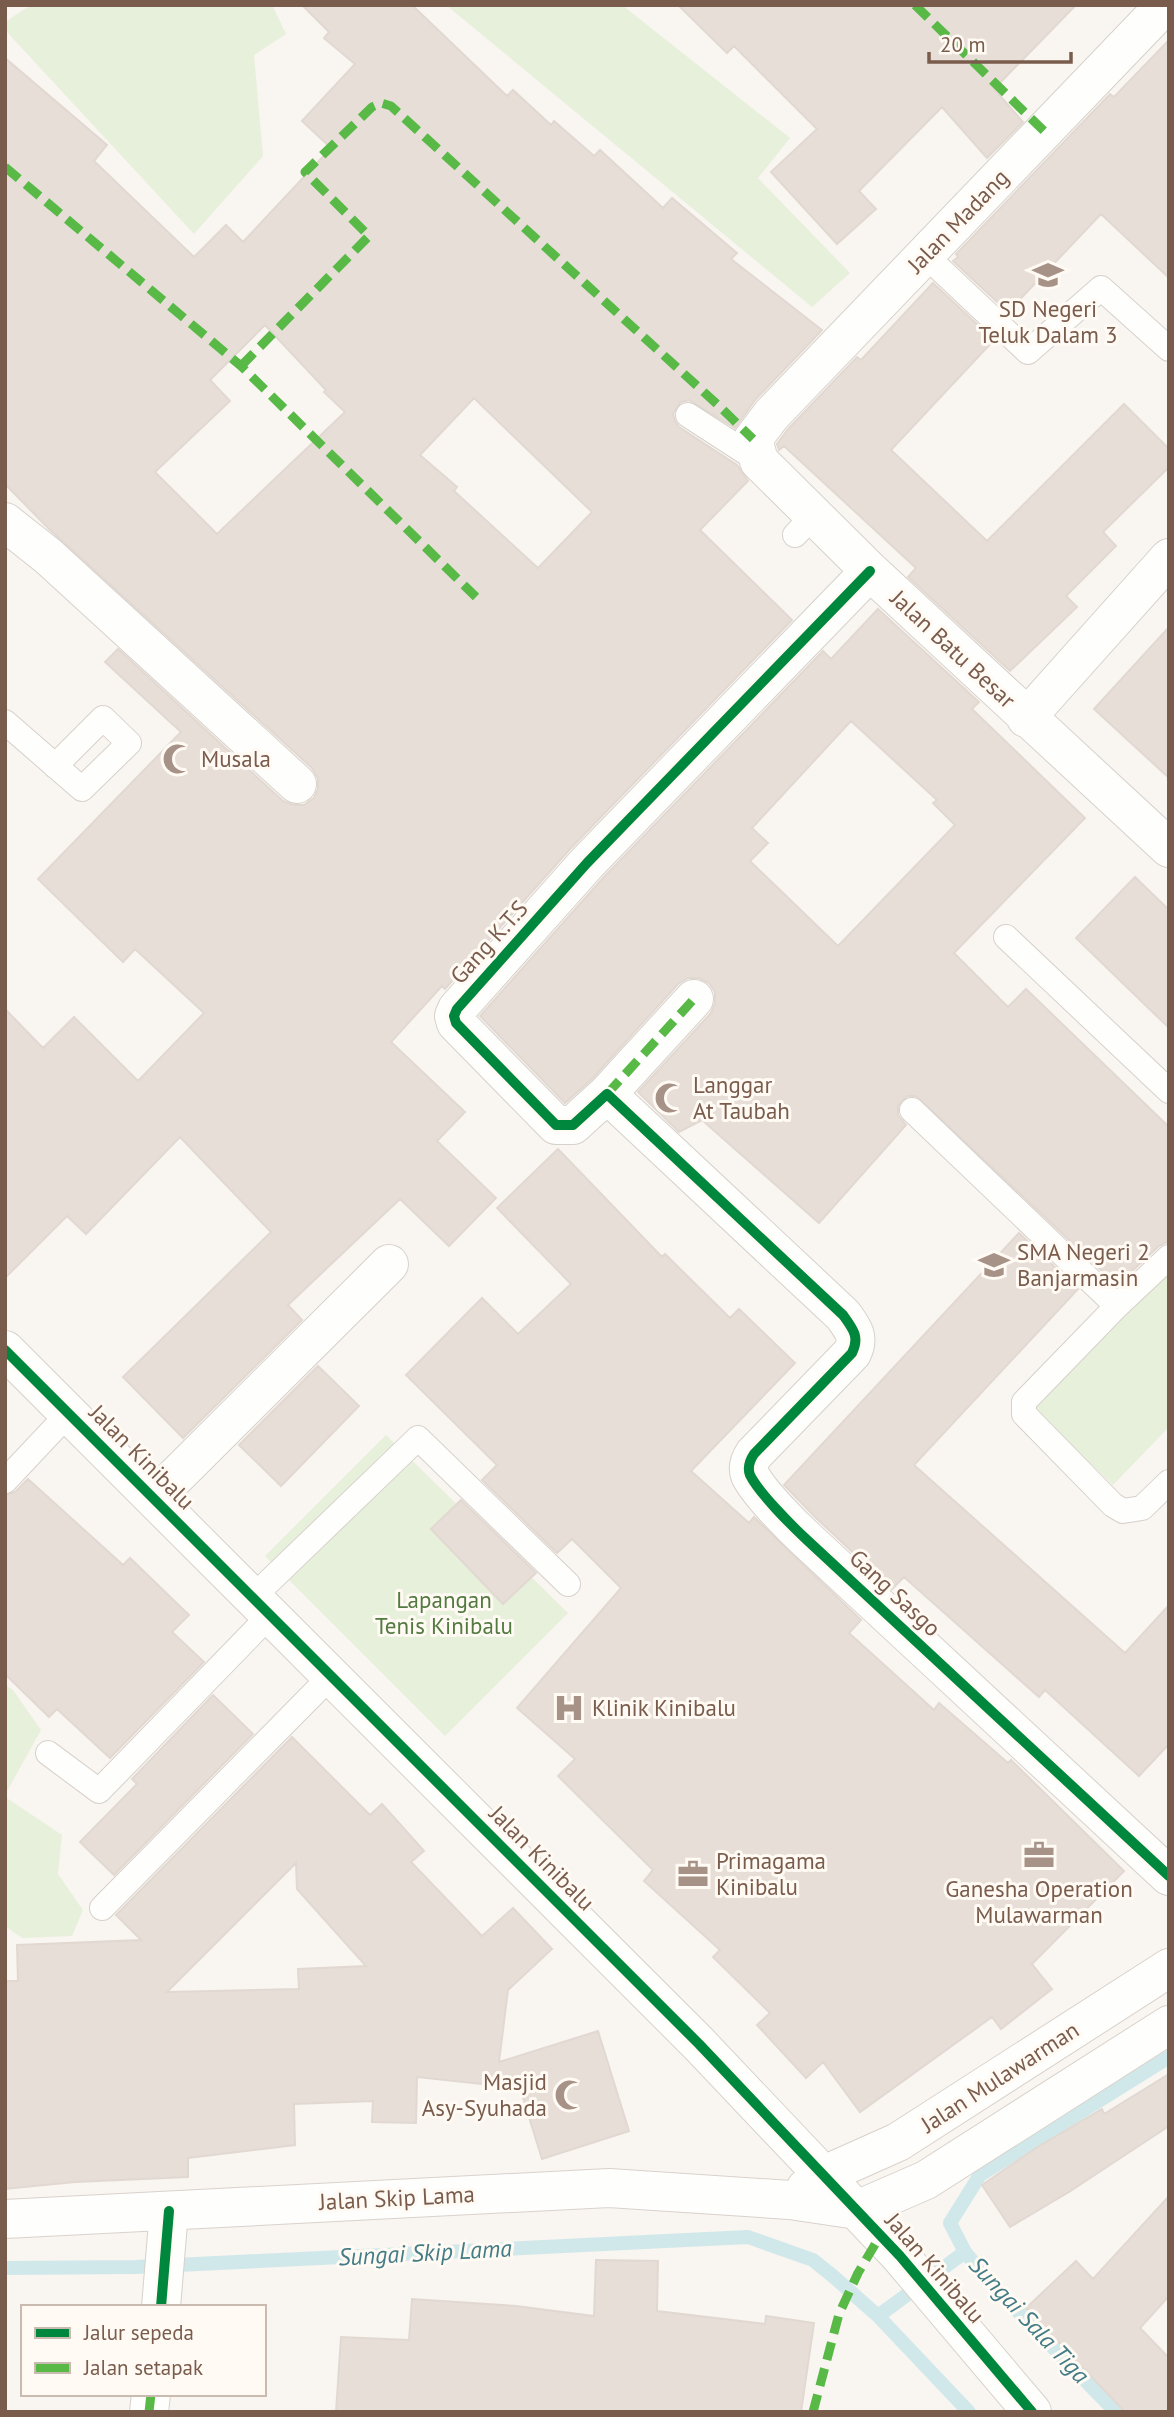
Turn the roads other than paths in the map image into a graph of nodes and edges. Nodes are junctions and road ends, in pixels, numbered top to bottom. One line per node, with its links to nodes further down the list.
1 (1165, 5): 2 (street, Jalan Madang)
2 (925, 255): 3 (lane); 5 (street, Jalan Madang)
3 (1169, 349)
4 (688, 415): 5 (lane)
5 (756, 450): 8 (street, Jalan Batu Besar)
6 (5, 522): 12 (street)
7 (1169, 558): 9 (street)
8 (870, 571): 9 (street, Jalan Batu Besar); 17 (street, Gang K.T.S)
9 (1027, 718): 13 (street, Jalan Batu Besar)
10 (10, 736): 11 (lane)
11 (55, 766)
12 (297, 785)
13 (1169, 848)
14 (1006, 937): 16 (lane)
15 (694, 999): 17 (street, Gang K.T.S)
16 (1169, 1091)
17 (607, 1094): 31 (street, Gang Sasgo)
18 (912, 1110): 21 (lane)
19 (1169, 1258): 21 (lane)
20 (389, 1264): 26 (street)
21 (1117, 1306): 25 (lane)
22 (5, 1350): 23 (street, Jalan Kinibalu)
23 (69, 1413): 24 (lane); 26 (street, Jalan Kinibalu)
24 (5, 1481)
25 (1169, 1482)
26 (154, 1498): 28 (street, Jalan Kinibalu)
27 (568, 1584): 28 (lane)
28 (261, 1606): 29 (street, Jalan Kinibalu); 30 (lane)
29 (331, 1676): 32 (lane); 35 (street, Jalan Kinibalu)
30 (48, 1753)
31 (1169, 1875)
32 (102, 1908)
33 (1169, 1968): 35 (street, Jalan Mulawarman)
34 (1169, 2025): 37 (street, Jalan Mulawarman)
35 (824, 2175): 36 (street); 37 (street, Jalan Kinibalu)
36 (790, 2200): 37 (street, Jalan Skip Lama); 38 (street, Jalan Skip Lama)
37 (857, 2210): 41 (street, Jalan Kinibalu)
38 (168, 2216): 39 (street, Jalan Skip Lama); 40 (street)
39 (5, 2218)
40 (163, 2294)
41 (1032, 2412)

